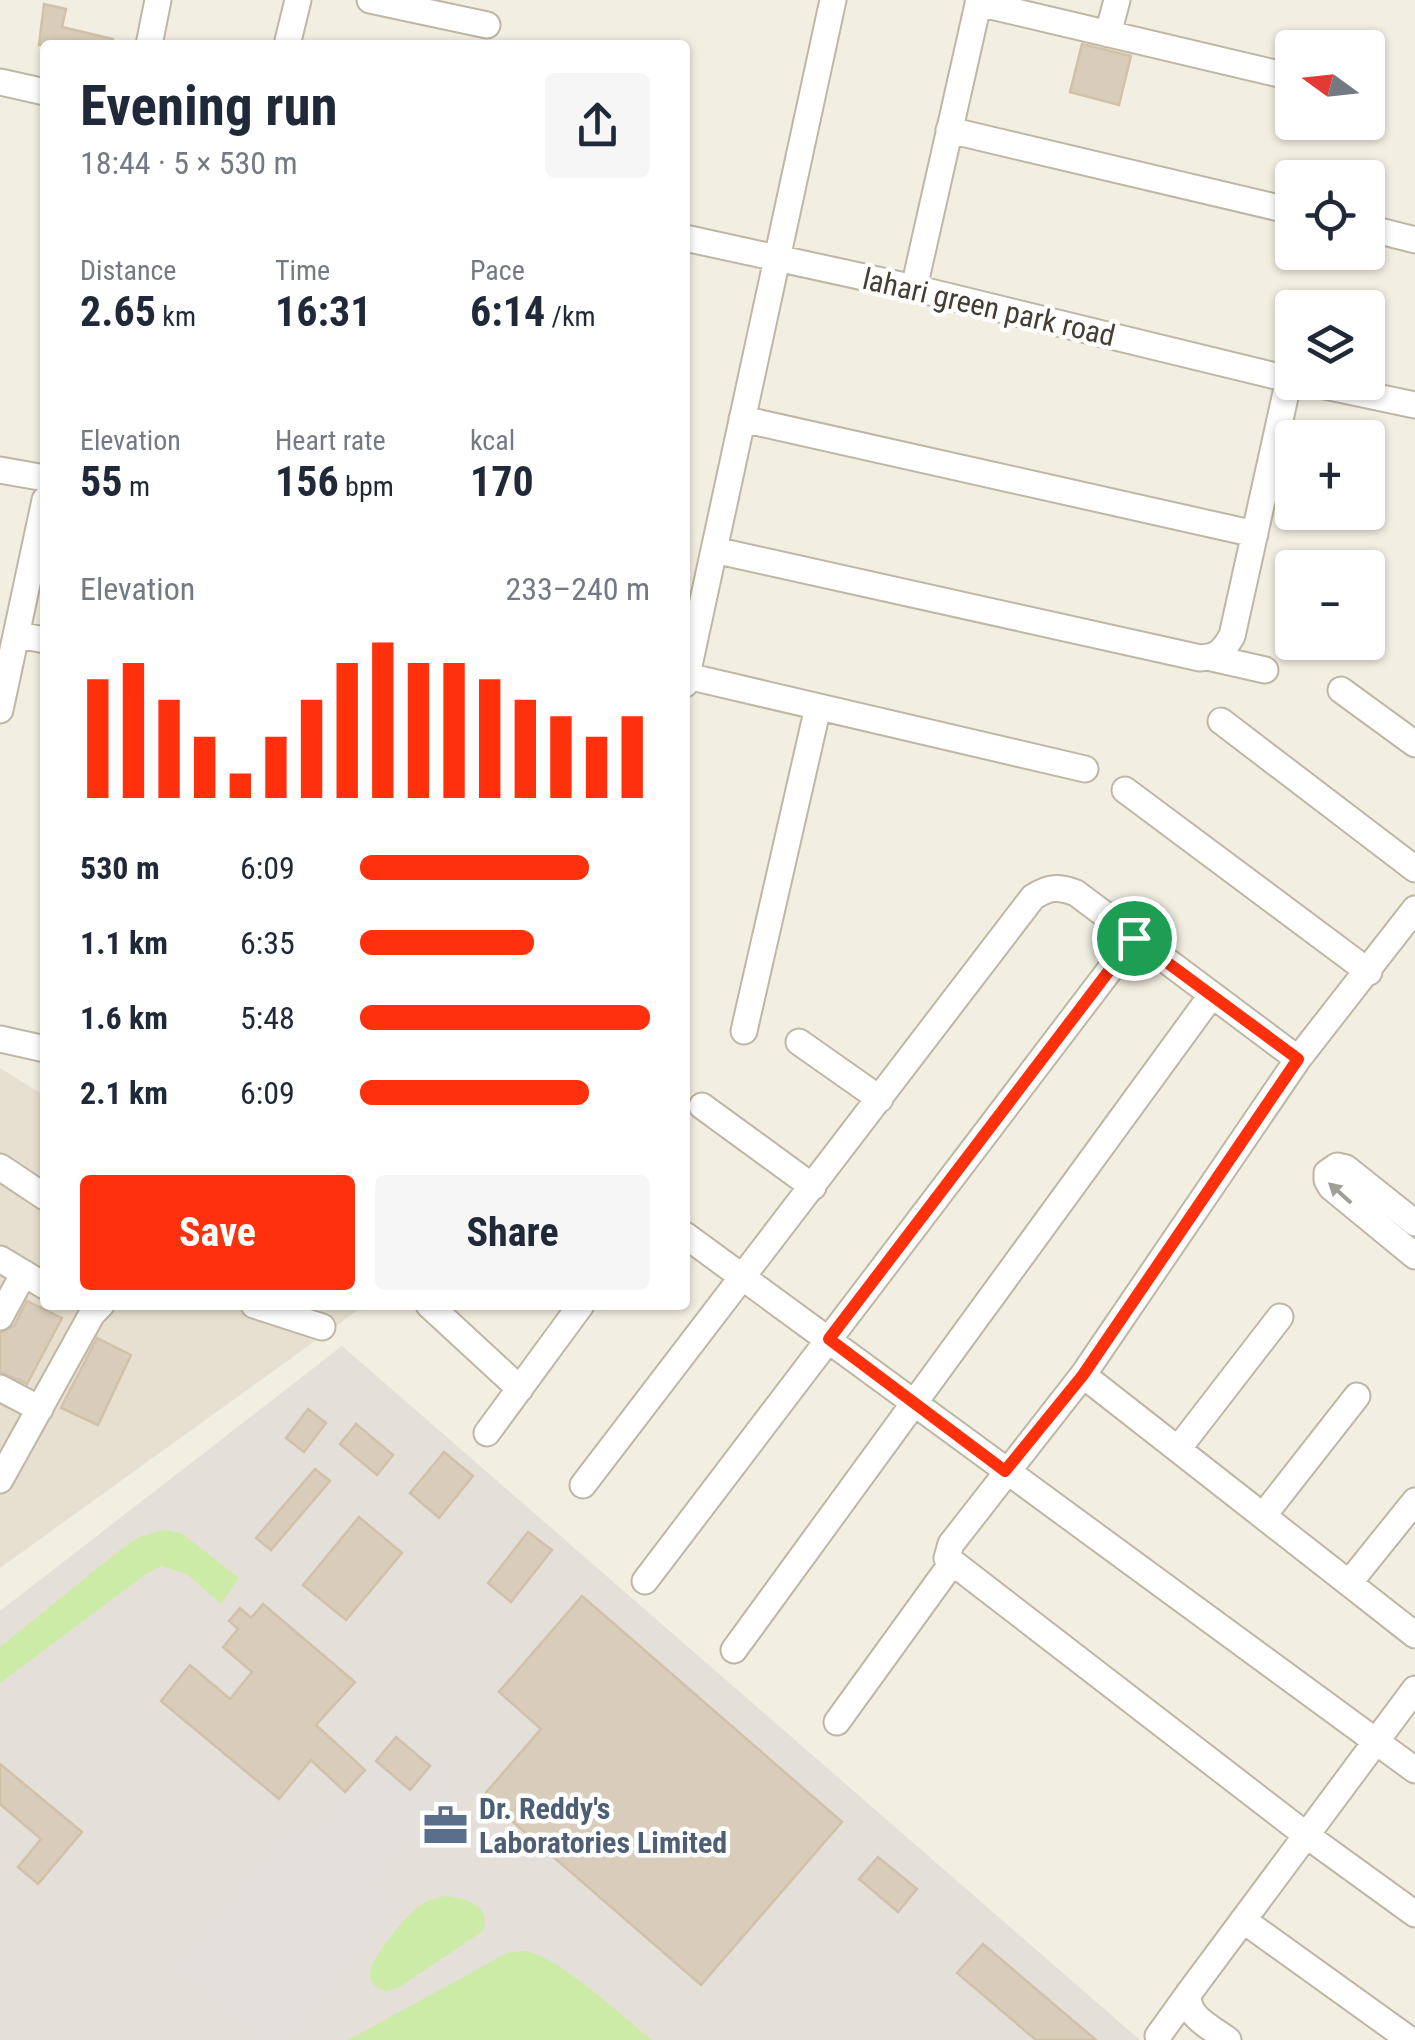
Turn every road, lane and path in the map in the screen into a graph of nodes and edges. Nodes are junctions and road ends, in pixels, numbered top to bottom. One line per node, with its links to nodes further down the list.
1 (158, 0): 9 (street)
2 (298, 0): 10 (street)
3 (370, 0): 7 (street)
4 (832, 0): 19 (street)
5 (1117, 0): 8 (street)
6 (979, 2): 8 (street); 14 (street)
7 (487, 26)
8 (1108, 34): 11 (street)
9 (150, 40)
10 (288, 40)
11 (1275, 72)
12 (1, 86): 13 (street)
13 (40, 91)
14 (950, 130): 15 (street); 20 (street)
15 (1275, 207)
16 (1385, 232): 18 (street)
17 (690, 239): 19 (street, lahari green park road)
18 (1415, 240)
19 (777, 259): 20 (street, lahari green park road); 25 (street)
20 (914, 288): 21 (street, lahari green park road)
21 (1275, 375)
22 (1385, 399): 24 (street, lahari green park road)
23 (1291, 400): 29 (street)
24 (1415, 405)
25 (742, 420): 29 (street); 30 (street)
26 (0, 470): 27 (street)
27 (40, 477)
28 (40, 529): 31 (street)
29 (1255, 534): 33 (street)
30 (714, 550): 33 (street); 34 (street)
31 (18, 635): 32 (street); 39 (street)
32 (40, 639)
33 (1212, 658): 35 (street)
34 (690, 661)
35 (1265, 670)
36 (690, 681): 38 (street)
37 (1341, 690): 41 (street)
38 (818, 707): 42 (street); 49 (street)
39 (0, 710)
40 (1222, 722): 44 (street)
41 (1415, 744)
42 (1085, 769)
43 (1124, 790): 47 (street)
44 (1415, 869)
45 (1415, 910): 47 (street)
46 (1134, 938): 48 (street); 54 (street); 72 (street)
47 (1369, 972): 53 (street)
48 (1210, 996): 53 (street); 77 (street)
49 (744, 1031)
50 (0, 1039): 52 (street)
51 (799, 1042): 54 (street)
52 (40, 1047)
53 (1298, 1059): 73 (street)
54 (880, 1099): 57 (street)
55 (702, 1106): 57 (street)
56 (0, 1168): 58 (street)
57 (813, 1187): 63 (street)
58 (40, 1194)
59 (1415, 1223): 61 (street, one-way to 59)
60 (690, 1238): 63 (street)
61 (1415, 1256)
62 (0, 1259): 64 (street)
63 (744, 1276): 72 (street); 83 (street)
64 (34, 1279): 70 (street)
65 (89, 1310): 78 (street)
66 (270, 1310): 71 (street)
67 (434, 1310): 75 (street)
68 (577, 1310): 75 (street)
69 (1280, 1316): 80 (street)
70 (0, 1317)
71 (322, 1326)
72 (829, 1339): 77 (street); 87 (street)
73 (1083, 1375): 80 (street); 81 (street)
74 (0, 1388): 78 (street)
75 (520, 1388): 79 (street)
76 (1357, 1396): 85 (street)
77 (915, 1402): 81 (street); 90 (street)
78 (40, 1409): 82 (street)
79 (487, 1433)
80 (1178, 1450): 85 (street)
81 (1005, 1471): 86 (street); 93 (street)
82 (0, 1480)
83 (583, 1485)
84 (1415, 1501): 88 (street)
85 (1262, 1516): 88 (street)
86 (952, 1564): 92 (street); 95 (street)
87 (646, 1580)
88 (1348, 1583): 89 (street)
89 (1415, 1635)
90 (734, 1650)
91 (1415, 1689): 93 (street)
92 (837, 1722)
93 (1376, 1742): 94 (street); 95 (street)
94 (1415, 1770)
95 (1306, 1835): 96 (street); 97 (street)
96 (1415, 1914)
97 (1243, 1920): 98 (street); 101 (street)
98 (1188, 1993): 99 (street); 100 (street)
99 (1158, 2036)
100 (1228, 2040)
101 (1410, 2040)

